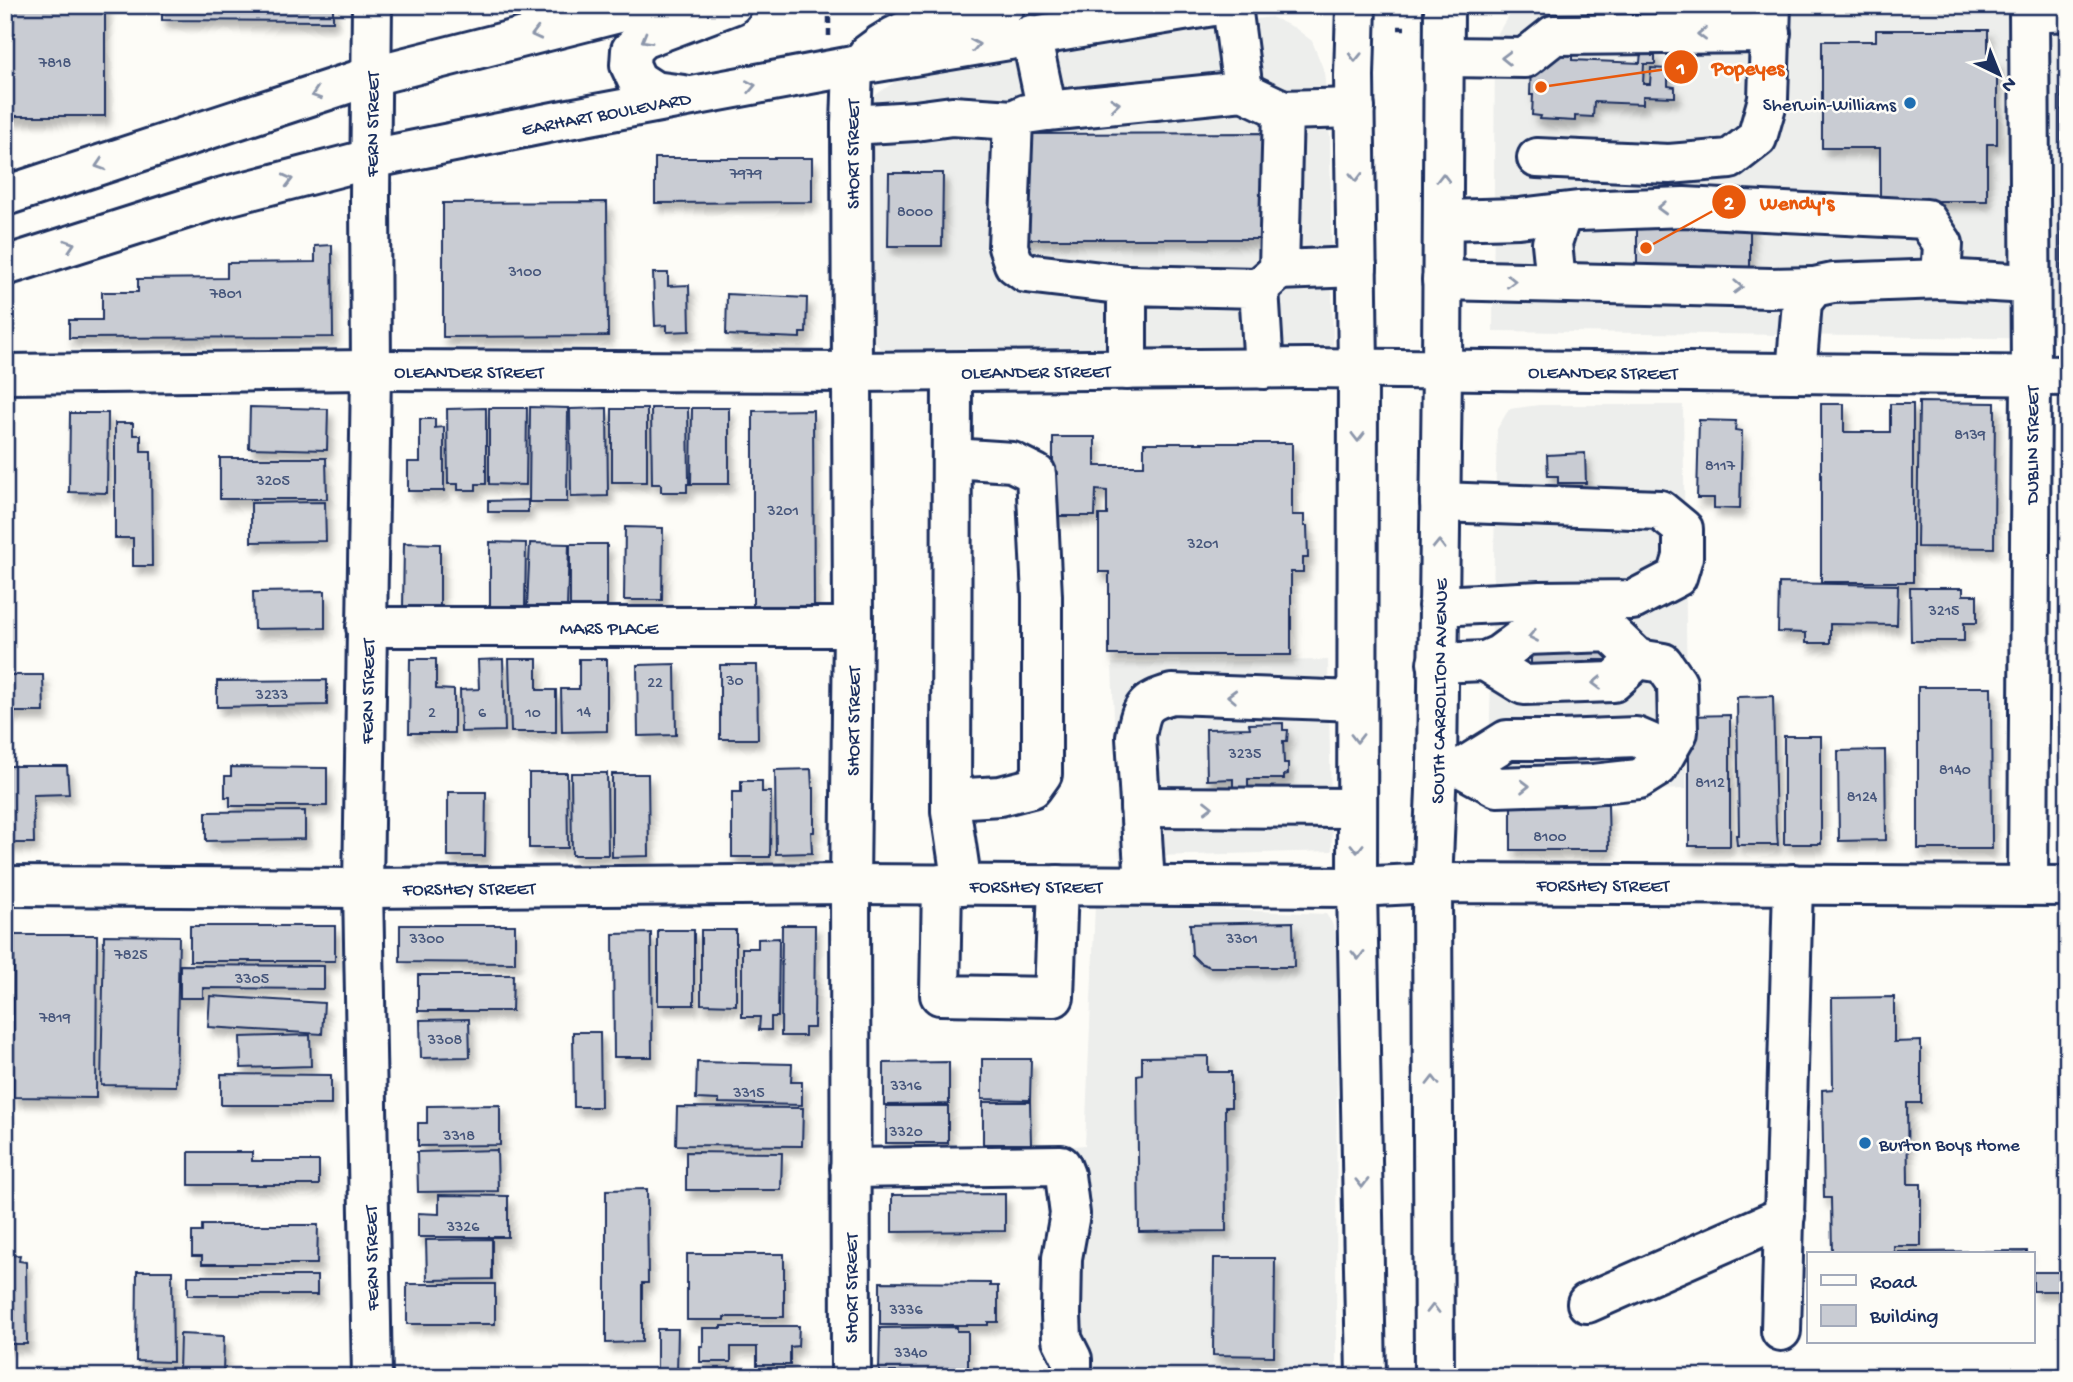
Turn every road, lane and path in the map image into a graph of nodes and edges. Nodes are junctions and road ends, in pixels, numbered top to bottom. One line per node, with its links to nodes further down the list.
1 (372, 5): 17 (street, FERN STREET)
2 (650, 5): 17 (street, one-way to 17)
3 (732, 5): 19 (street, one-way to 19)
4 (829, 5): 15 (path)
5 (1005, 5): 15 (street)
6 (1219, 5): 14 (street, EARHART BOULEVARD)
7 (1232, 5): 18 (street)
8 (1356, 5): 20 (street, one-way to 20)
9 (1444, 5): 16 (street, SOUTH CARROLLTON AVENUE)
10 (2029, 9): 11 (street); 35 (street, DUBLIN STREET)
11 (2068, 11)
12 (1771, 19): 13 (street, one-way to 13); 24 (street)
13 (1559, 20): 16 (street, one-way to 16)
14 (1031, 35): 15 (street, EARHART BOULEVARD, one-way to 14); 22 (street)
15 (841, 52): 19 (street, EARHART BOULEVARD, one-way to 15); 23 (street, SHORT STREET)
16 (1444, 57): 28 (street, SOUTH CARROLLTON AVENUE, one-way to 16)
17 (371, 76): 25 (street, FERN STREET); 26 (street, one-way to 26)
18 (1243, 91): 21 (street); 22 (street, one-way to 18)
19 (696, 96): 25 (street, EARHART BOULEVARD)
20 (1355, 108): 21 (street); 30 (street, one-way to 30)
21 (1283, 110): 31 (street)
22 (1030, 115): 23 (street); 36 (street)
23 (851, 125): 44 (street, SHORT STREET)
24 (1537, 158)
25 (370, 159): 29 (street, EARHART BOULEVARD, one-way to 25); 41 (street, FERN STREET)
26 (5, 196)
27 (1562, 212): 28 (street); 32 (street, one-way to 27); 34 (street)
28 (1443, 220): 33 (street, SOUTH CARROLLTON AVENUE)
29 (5, 266)
30 (1357, 267): 31 (street); 38 (street)
31 (1269, 279): 36 (street); 39 (street)
32 (1941, 279): 35 (street); 37 (street)
33 (1443, 280): 34 (street, one-way to 34); 40 (street, SOUTH CARROLLTON AVENUE)
34 (1556, 282): 37 (street, one-way to 37)
35 (2030, 284): 47 (street, DUBLIN STREET)
36 (1126, 285): 42 (street)
37 (1814, 287): 45 (street)
38 (1358, 368): 39 (street, OLEANDER STREET); 40 (street, OLEANDER STREET); 56 (street, one-way to 56)
39 (1264, 369): 42 (street, OLEANDER STREET)
40 (1442, 369): 45 (street, OLEANDER STREET); 49 (street, SOUTH CARROLLTON AVENUE)
41 (371, 370): 44 (street, OLEANDER STREET); 46 (street, OLEANDER STREET); 51 (street, FERN STREET)
42 (1127, 370): 43 (street, OLEANDER STREET)
43 (952, 372): 44 (street, OLEANDER STREET); 48 (street)
44 (852, 373): 52 (street, SHORT STREET)
45 (1796, 373): 47 (street, OLEANDER STREET)
46 (5, 374)
47 (2049, 377): 68 (street, DUBLIN STREET)
48 (952, 458): 58 (street); 58 (street)
49 (1440, 502): 50 (street, SOUTH CARROLLTON AVENUE, one-way to 49); 50 (street)
50 (1438, 606): 55 (street, SOUTH CARROLLTON AVENUE)
51 (366, 627): 52 (street, MARS PLACE); 71 (street, FERN STREET)
52 (853, 627): 62 (street, SHORT STREET)
53 (1638, 659): 54 (street, one-way to 54); 54 (street, one-way to 54); 57 (street)
54 (1485, 661): 55 (street)
55 (1437, 663): 57 (street, SOUTH CARROLLTON AVENUE)
56 (1357, 701): 59 (street, one-way to 59); 60 (street, one-way to 60)
57 (1449, 767): 61 (street, SOUTH CARROLLTON AVENUE)
58 (951, 799): 63 (street)
59 (1140, 807): 60 (street, one-way to 60); 66 (street)
60 (1357, 808): 70 (street, one-way to 70)
61 (1432, 883): 64 (street, FORSHEY STREET); 70 (street, FORSHEY STREET); 80 (street, SOUTH CARROLLTON AVENUE, one-way to 61)
62 (850, 884): 63 (street, FORSHEY STREET); 71 (street, FORSHEY STREET); 72 (street, SHORT STREET)
63 (952, 884): 65 (street, FORSHEY STREET); 65 (street)
64 (1793, 884): 68 (street, FORSHEY STREET); 73 (street)
65 (1058, 885): 66 (street, FORSHEY STREET)
66 (1144, 885): 70 (street, FORSHEY STREET)
67 (5, 886): 71 (street, FORSHEY STREET)
68 (2028, 886): 69 (street, FORSHEY STREET)
69 (2068, 886)
70 (1357, 887): 79 (street, one-way to 79)
71 (363, 888): 76 (street, FERN STREET)
72 (850, 1168): 77 (street, SHORT STREET); 78 (street)
73 (1785, 1216): 74 (street); 75 (street)
74 (1587, 1303)
75 (1782, 1331)
76 (372, 1377)
77 (851, 1377)
78 (1072, 1377)
79 (1366, 1377)
80 (1434, 1377)

